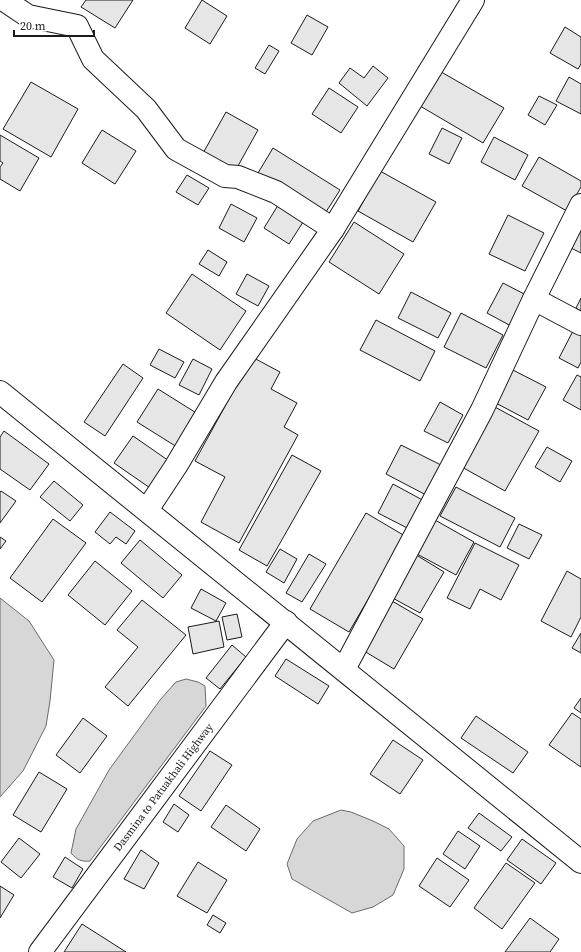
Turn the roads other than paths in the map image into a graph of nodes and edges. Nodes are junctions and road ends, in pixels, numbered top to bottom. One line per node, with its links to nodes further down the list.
1 (4, 0): 4 (street)
2 (473, 0): 4 (street)
3 (581, 205): 5 (street)
4 (333, 229): 8 (street)
5 (534, 299): 6 (street); 10 (street)
6 (581, 324)
7 (0, 392): 8 (street)
8 (147, 510): 9 (street)
9 (286, 622): 10 (street); 12 (street, Dasmina to Patuakhali Highway)
10 (344, 669): 11 (street)
11 (581, 862)
12 (40, 952)

